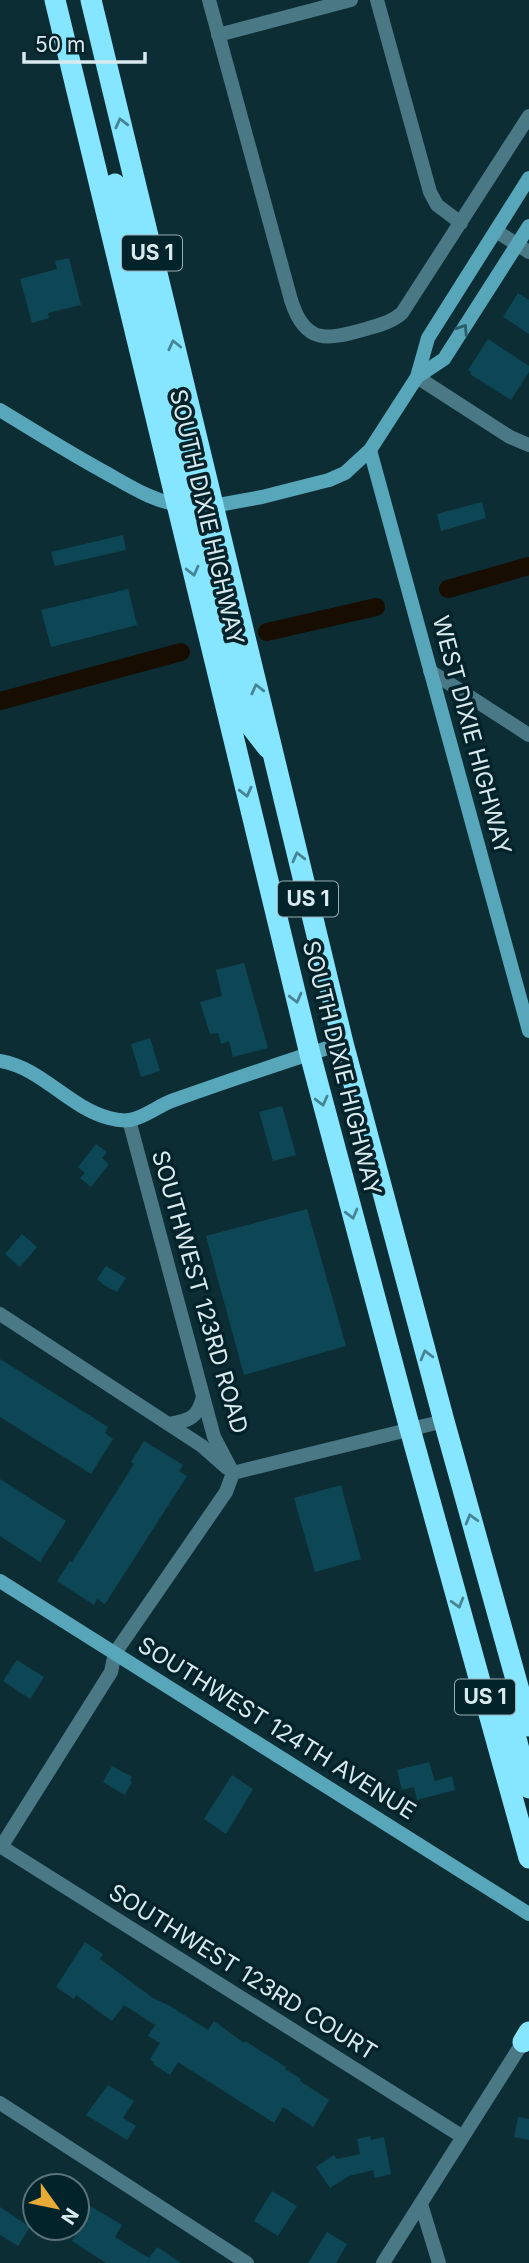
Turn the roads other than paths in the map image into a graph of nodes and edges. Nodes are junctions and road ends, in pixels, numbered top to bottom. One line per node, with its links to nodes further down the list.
1 (55, 0): 7 (highway, SOUTH DIXIE HIGHWAY / US 1)
2 (91, 0): 19 (highway, SOUTH DIXIE HIGHWAY / US 1, one-way to 2)
3 (209, 0): 6 (street)
4 (351, 0): 6 (street)
5 (377, 0): 10 (street)
6 (218, 35): 10 (street)
7 (70, 59): 18 (highway, SOUTH DIXIE HIGHWAY / US 1); 19 (highway)
8 (529, 116): 10 (street)
9 (529, 178): 12 (street)
10 (461, 223)
11 (529, 226): 13 (street)
12 (496, 231): 13 (street); 14 (street)
13 (523, 248): 14 (street, one-way to 13)
14 (417, 377): 16 (street); 17 (street)
15 (0, 410): 18 (street)
16 (529, 445)
17 (370, 450): 19 (street); 20 (street, WEST DIXIE HIGHWAY)
18 (177, 505): 19 (street); 22 (highway); 25 (highway, SOUTH DIXIE HIGHWAY / US 1, one-way to 25)
19 (213, 506): 22 (highway, SOUTH DIXIE HIGHWAY / US 1, one-way to 19)
20 (430, 671): 21 (street); 23 (street, WEST DIXIE HIGHWAY)
21 (529, 735)
22 (273, 755): 24 (highway, SOUTH DIXIE HIGHWAY / US 1, one-way to 22)
23 (529, 1031)
24 (343, 1042): 25 (street); 30 (highway, SOUTH DIXIE HIGHWAY / US 1, one-way to 24)
25 (310, 1054): 27 (street); 32 (highway, SOUTH DIXIE HIGHWAY / US 1, one-way to 32)
26 (0, 1061): 27 (street)
27 (129, 1120): 29 (street, SOUTHWEST 123RD ROAD)
28 (0, 1314): 31 (street)
29 (203, 1397): 31 (street); 33 (street, SOUTHWEST 123RD ROAD)
30 (444, 1421): 32 (street); 37 (highway, SOUTH DIXIE HIGHWAY / US 1, one-way to 30)
31 (169, 1424): 33 (street)
32 (410, 1429): 33 (street); 36 (highway, SOUTH DIXIE HIGHWAY / US 1, one-way to 36)
33 (233, 1473): 35 (street)
34 (0, 1581): 35 (street, SOUTHWEST 124TH AVENUE)
35 (115, 1653): 39 (street); 41 (street, SOUTHWEST 124TH AVENUE)
36 (482, 1690): 38 (highway); 40 (highway, SOUTH DIXIE HIGHWAY / US 1)
37 (529, 1726)
38 (529, 1788)
39 (0, 1846): 44 (street, SOUTHWEST 123RD COURT)
40 (529, 1858)
41 (529, 1914)
42 (527, 2037): 44 (street)
43 (0, 2103): 46 (street)
44 (463, 2137): 45 (street)
45 (422, 2204): 47 (street); 48 (street)
46 (247, 2263)
47 (383, 2263)
48 (439, 2263)

